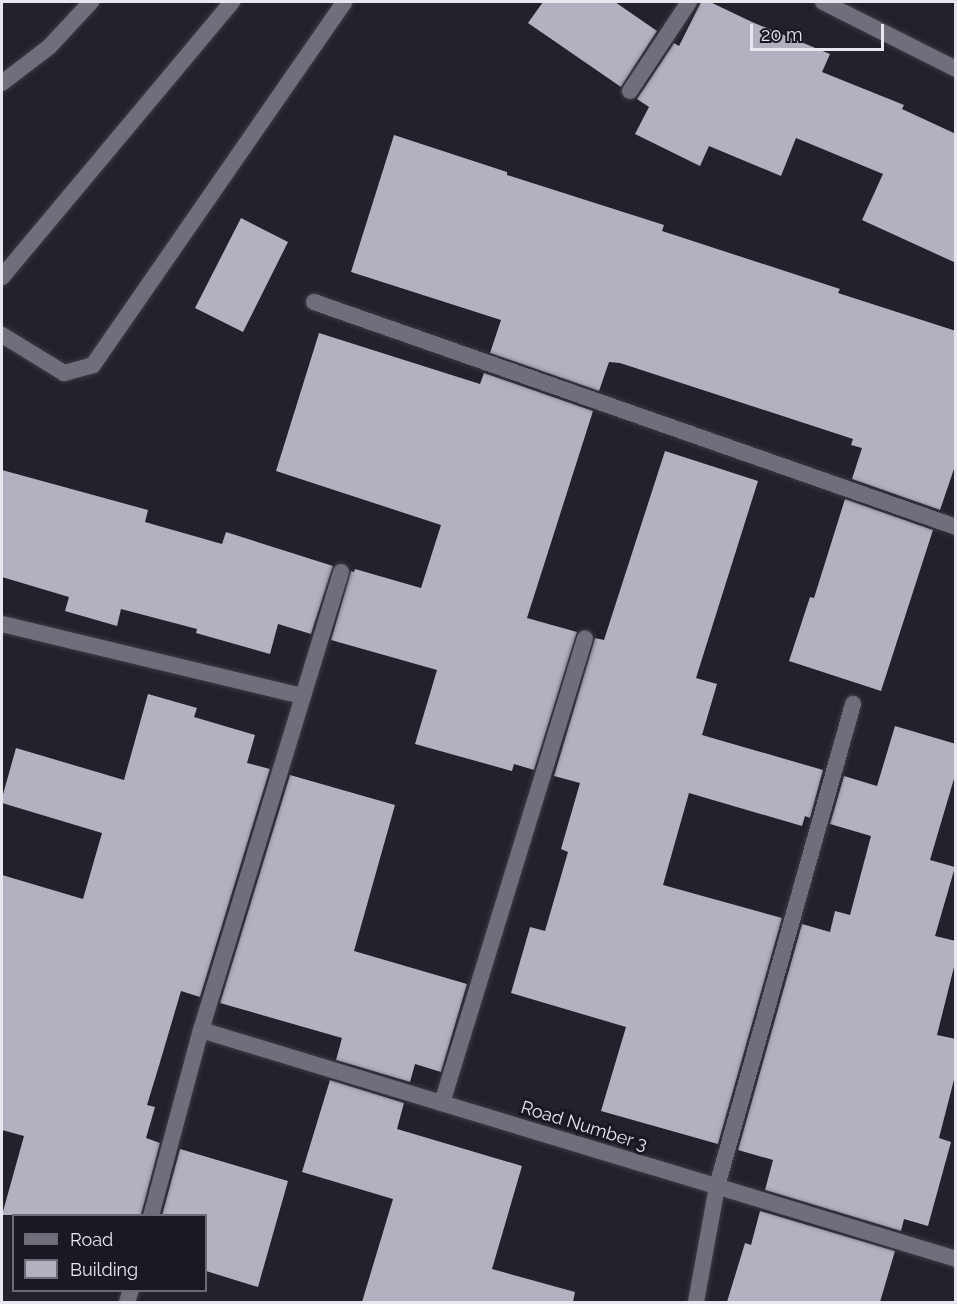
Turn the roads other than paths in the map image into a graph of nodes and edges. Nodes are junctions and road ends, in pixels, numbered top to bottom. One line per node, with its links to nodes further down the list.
1 (92, 2): 7 (street)
2 (232, 2): 9 (street)
3 (344, 2): 11 (street)
4 (688, 2): 8 (street)
5 (823, 2): 6 (street)
6 (956, 69)
7 (2, 83)
8 (630, 91)
9 (2, 277)
10 (314, 302): 12 (street)
11 (2, 335)
12 (956, 527)
13 (341, 572): 16 (street)
14 (2, 624): 16 (street)
15 (585, 639): 19 (street)
16 (303, 696): 18 (street)
17 (853, 704): 20 (street)
18 (201, 1030): 19 (street, Road Number 3); 21 (street)
19 (442, 1103): 20 (street, Road Number 3)
20 (717, 1186): 22 (street, Road Number 3); 23 (street)
21 (151, 1214)
22 (956, 1258)
23 (696, 1302)

